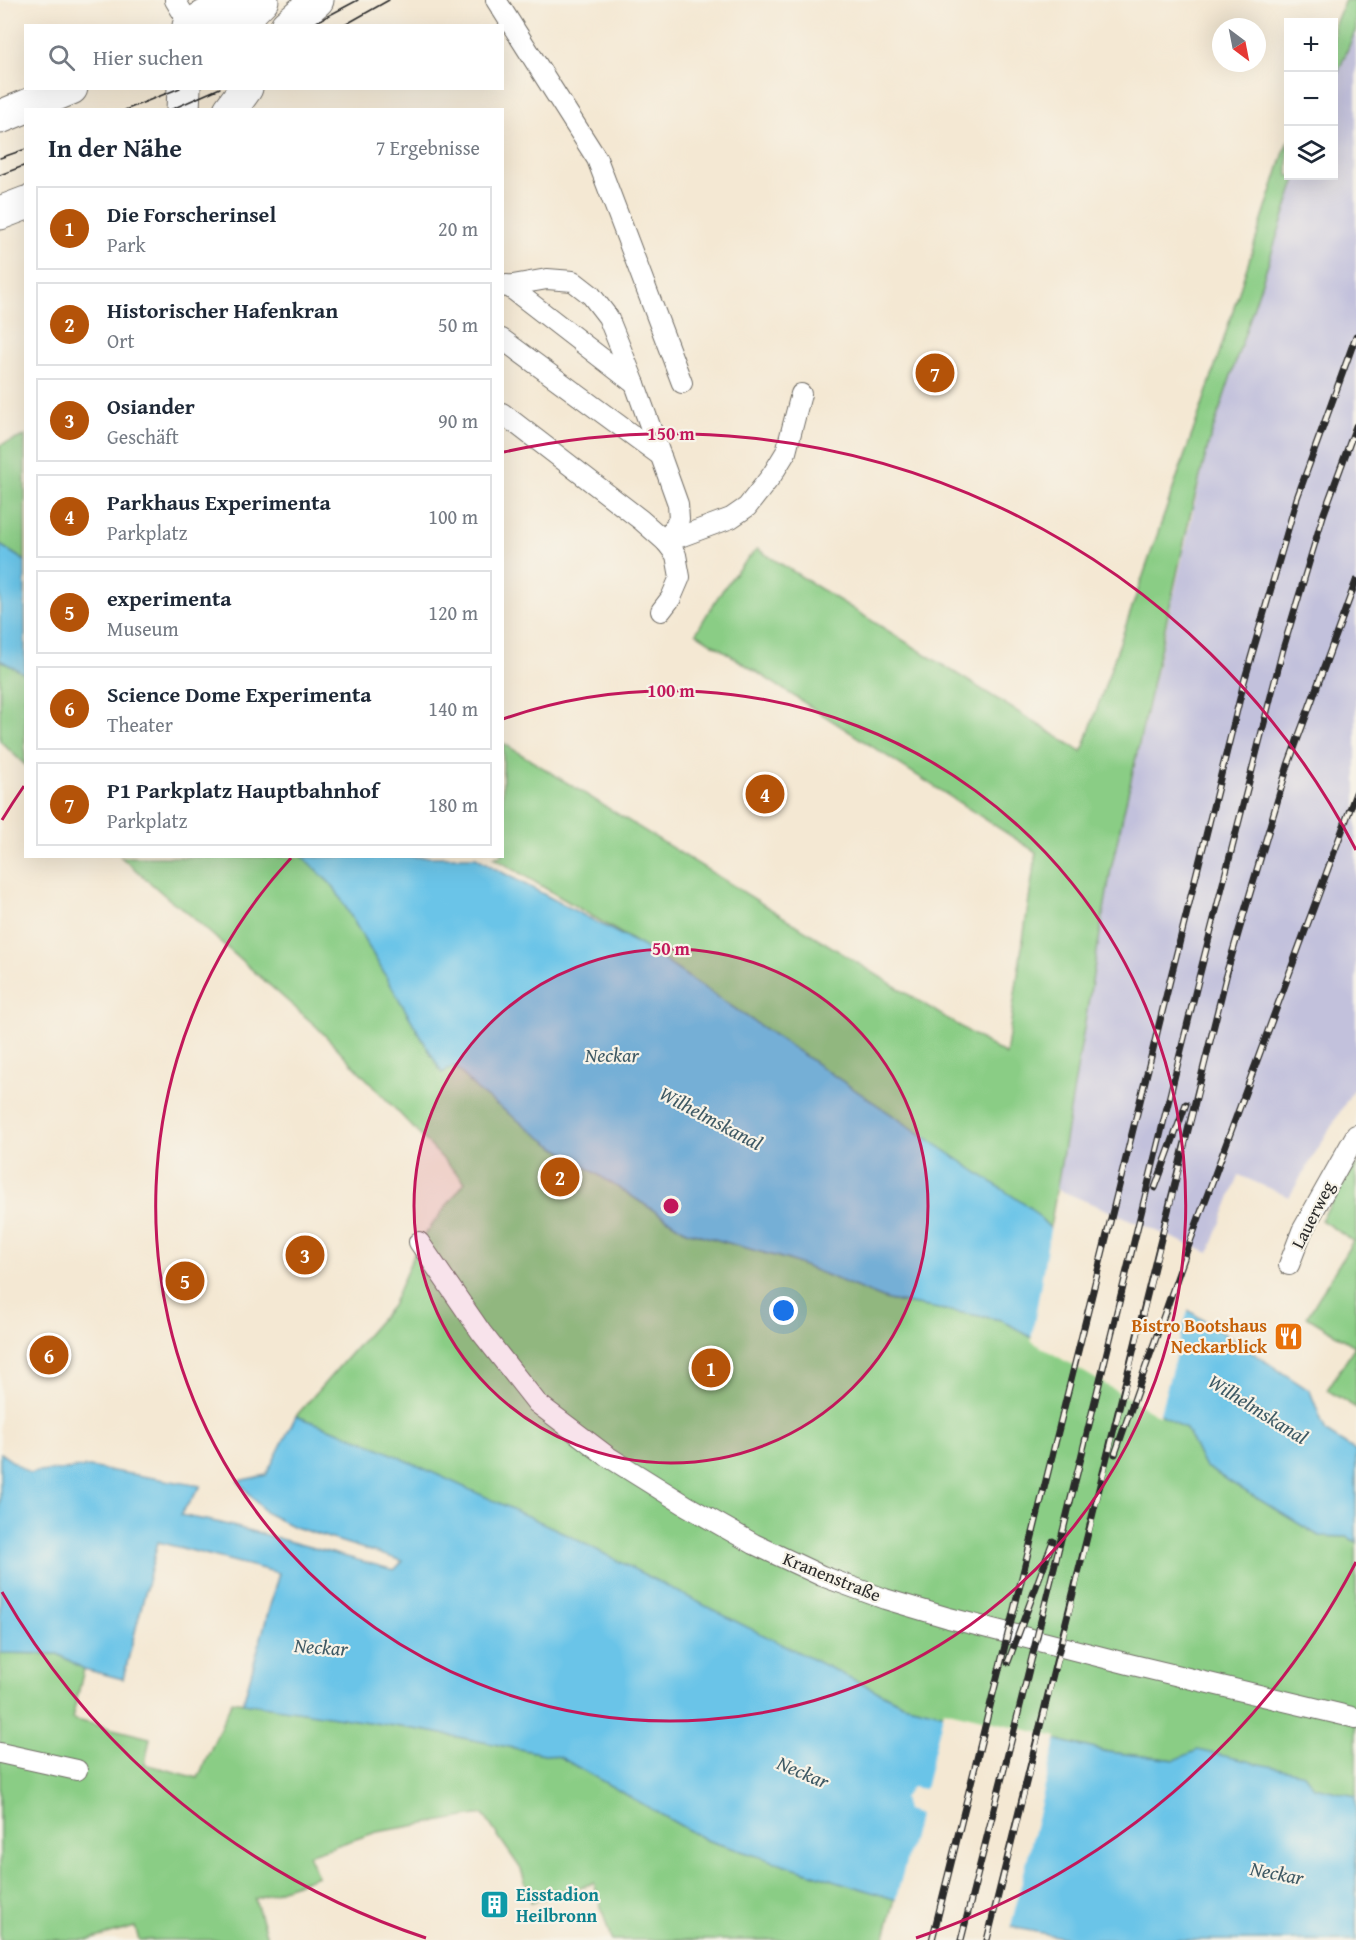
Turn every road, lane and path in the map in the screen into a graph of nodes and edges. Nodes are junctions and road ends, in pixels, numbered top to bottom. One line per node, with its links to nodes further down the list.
1 (175, 0): 6 (lane)
2 (234, 0): 7 (street)
3 (262, 0): 8 (street)
4 (316, 0): 9 (street)
5 (496, 0): 18 (lane)
6 (189, 24)
7 (192, 24)
8 (238, 24)
9 (289, 24)
10 (66, 90): 13 (street)
11 (184, 90): 12 (street)
12 (183, 108)
13 (0, 117)
14 (24, 204): 15 (street)
15 (0, 213)
16 (505, 286): 19 (lane); 19 (lane)
17 (504, 340): 22 (lane)
18 (682, 383)
19 (635, 384): 22 (lane)
20 (801, 394): 23 (lane)
21 (504, 415): 23 (lane)
22 (661, 456): 23 (lane)
23 (666, 542): 24 (lane)
24 (661, 611)
25 (1356, 1135): 27 (lane, Lauerweg)
26 (419, 1242): 28 (lane, Kranenstraße)
27 (1289, 1265)
28 (1356, 1718)
29 (0, 1752): 30 (lane)
30 (76, 1770)

